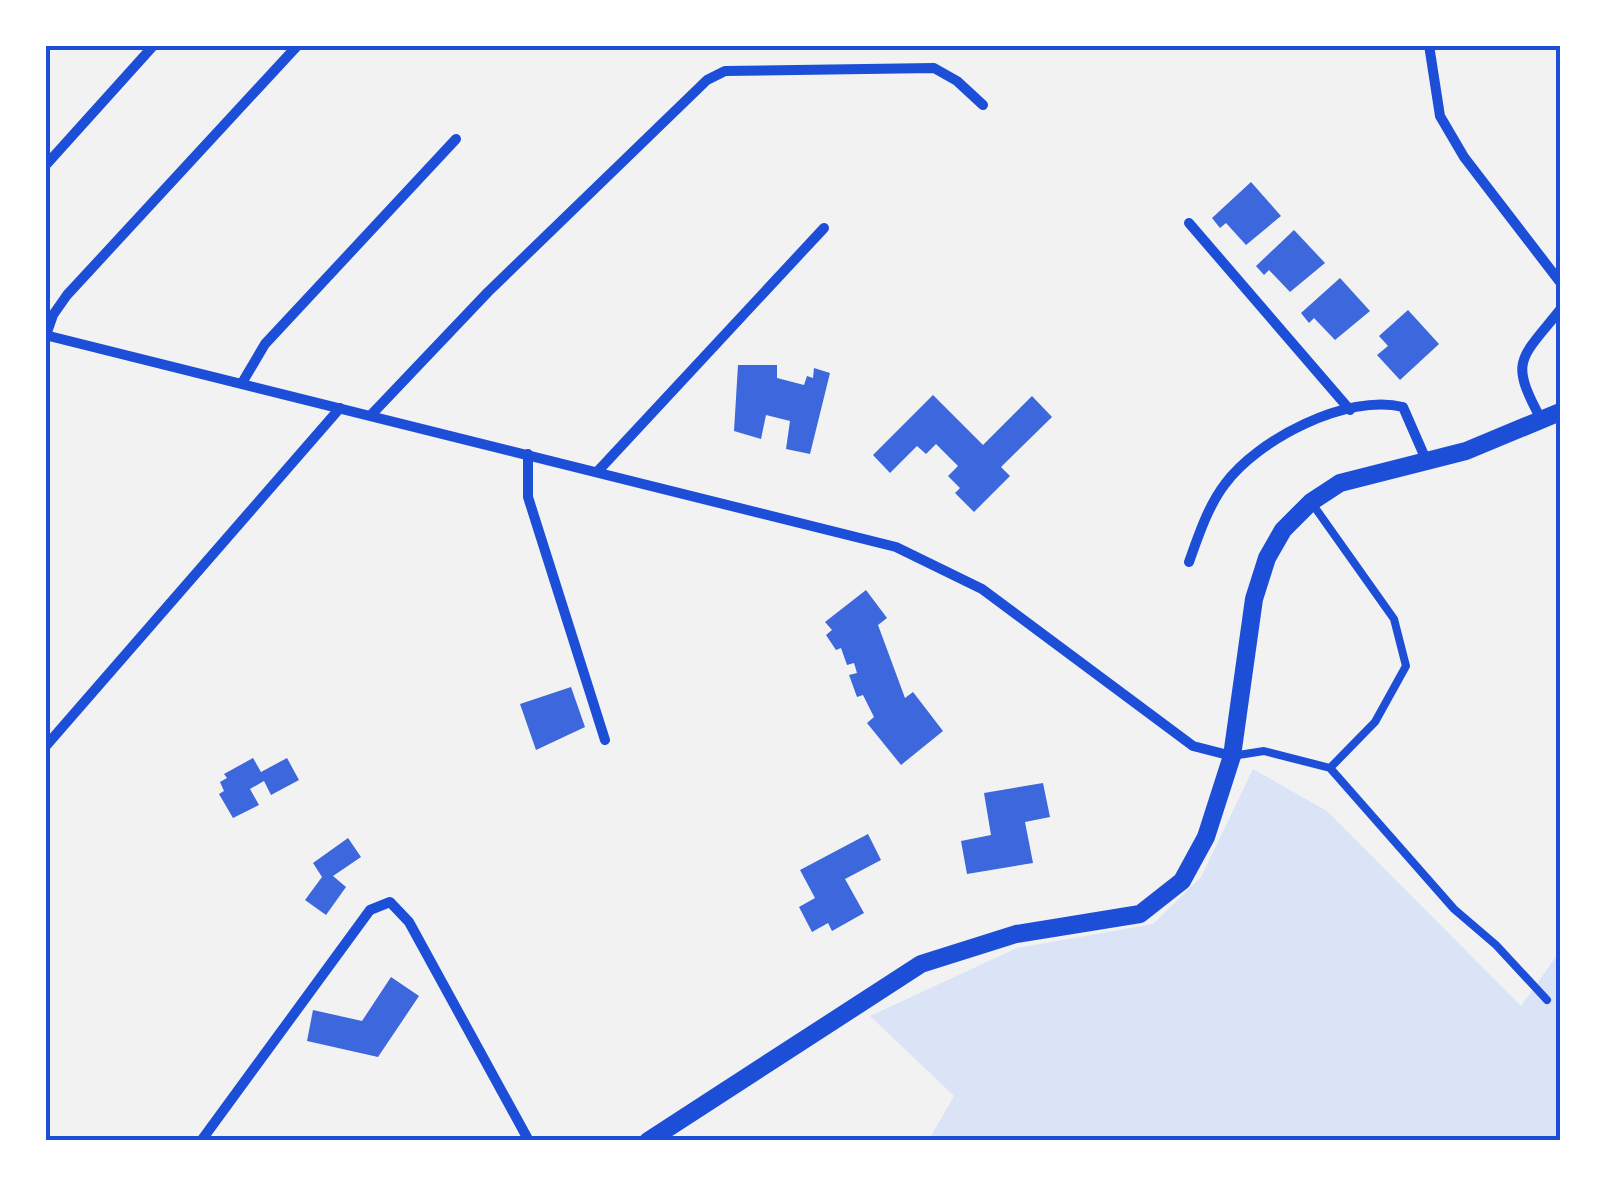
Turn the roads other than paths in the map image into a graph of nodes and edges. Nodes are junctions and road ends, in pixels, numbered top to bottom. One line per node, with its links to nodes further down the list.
1 (154, 45): 6 (street)
2 (298, 45): 11 (street)
3 (1428, 45): 9 (street)
4 (983, 106): 16 (street)
5 (456, 139): 12 (street)
6 (45, 166)
7 (1189, 222): 14 (street)
8 (824, 228): 20 (street)
9 (1560, 282)
10 (1560, 310): 17 (street)
11 (46, 335): 12 (street)
12 (242, 384): 13 (street)
13 (340, 408): 16 (street); 24 (street)
14 (1350, 410): 19 (street); 22 (street)
15 (1560, 412): 17 (street)
16 (371, 415): 18 (street)
17 (1542, 421): 19 (street)
18 (528, 454): 20 (street); 23 (street)
19 (1427, 463): 21 (street)
20 (598, 471): 25 (street)
21 (1311, 502): 25 (street); 26 (lane)
22 (1188, 562)
23 (605, 740)
24 (45, 748)
25 (1232, 756): 26 (lane); 30 (street)
26 (1330, 768): 27 (lane)
27 (1547, 1000)
28 (202, 1141): 29 (street)
29 (529, 1141)
30 (648, 1141)

